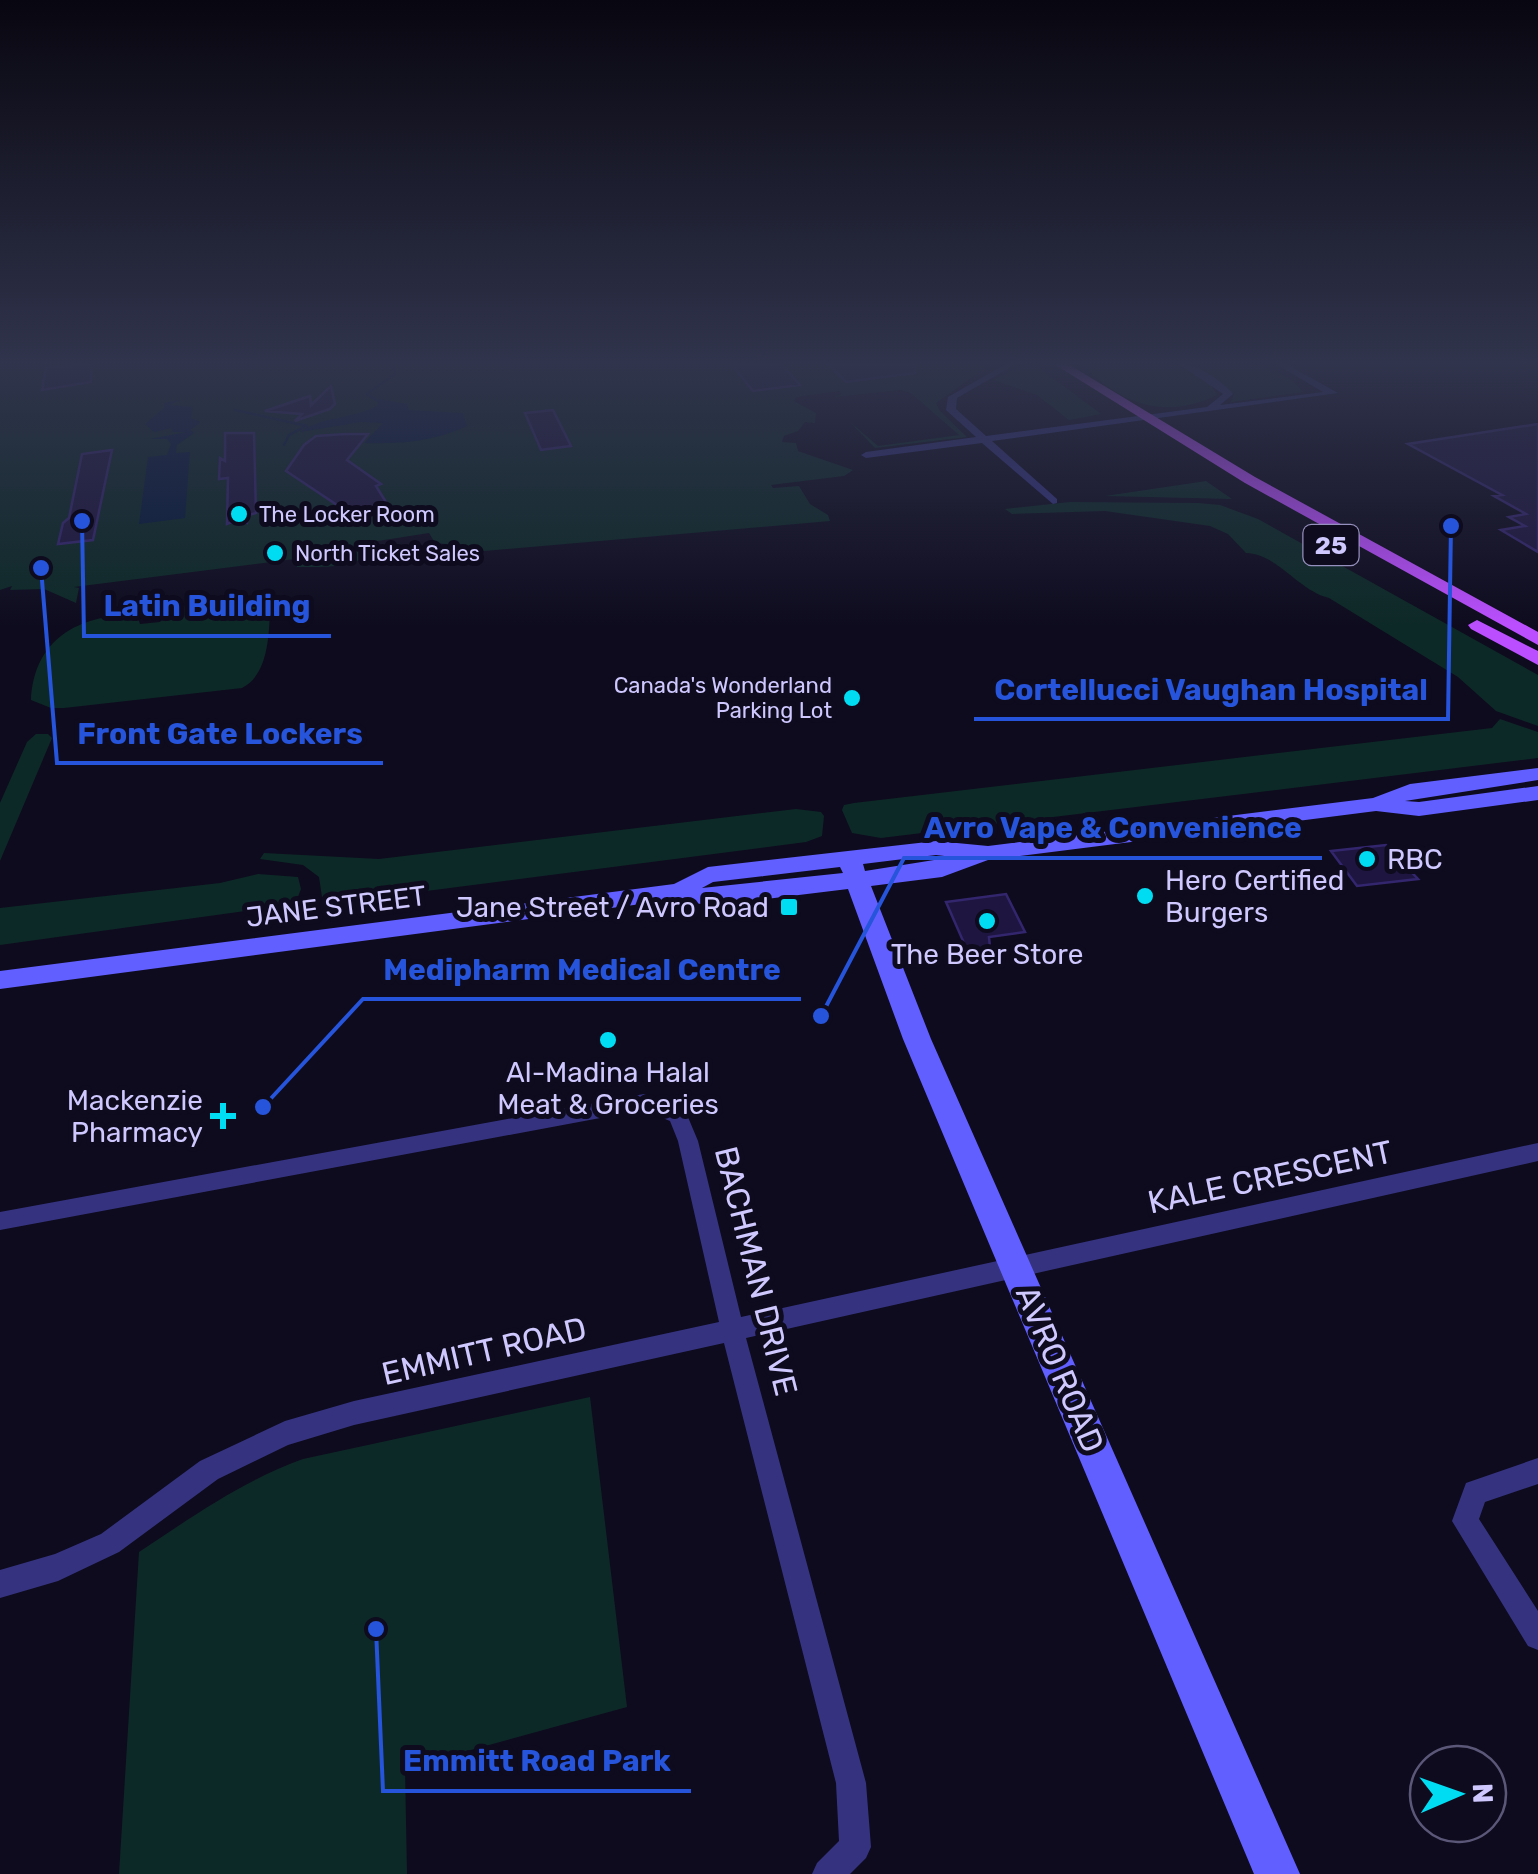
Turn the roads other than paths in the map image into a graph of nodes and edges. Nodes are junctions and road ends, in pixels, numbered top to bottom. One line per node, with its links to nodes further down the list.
1 (891, 451): 5 (street)
2 (1000, 451): 6 (street)
3 (1188, 451): 8 (main road, 25)
4 (1197, 451): 7 (main road, 25)
5 (866, 455)
6 (1053, 501)
7 (1538, 639)
8 (1538, 659)
9 (1538, 774): 11 (main road, JANE STREET)
10 (1538, 794): 11 (main road, JANE STREET)
11 (1376, 804): 12 (main road, JANE STREET)
12 (853, 870): 13 (main road, JANE STREET); 16 (main road, AVRO ROAD)
13 (0, 980)
14 (1538, 1152): 16 (street, KALE CRESCENT)
15 (1, 1223): 17 (street, BACHMAN DRIVE)
16 (1016, 1266): 17 (street, EMMITT ROAD); 22 (main road, AVRO ROAD)
17 (732, 1329): 19 (street, EMMITT ROAD); 21 (street, BACHMAN DRIVE)
18 (1538, 1472): 20 (street)
19 (0, 1584)
20 (1538, 1636)
21 (828, 1874)
22 (1277, 1874)

